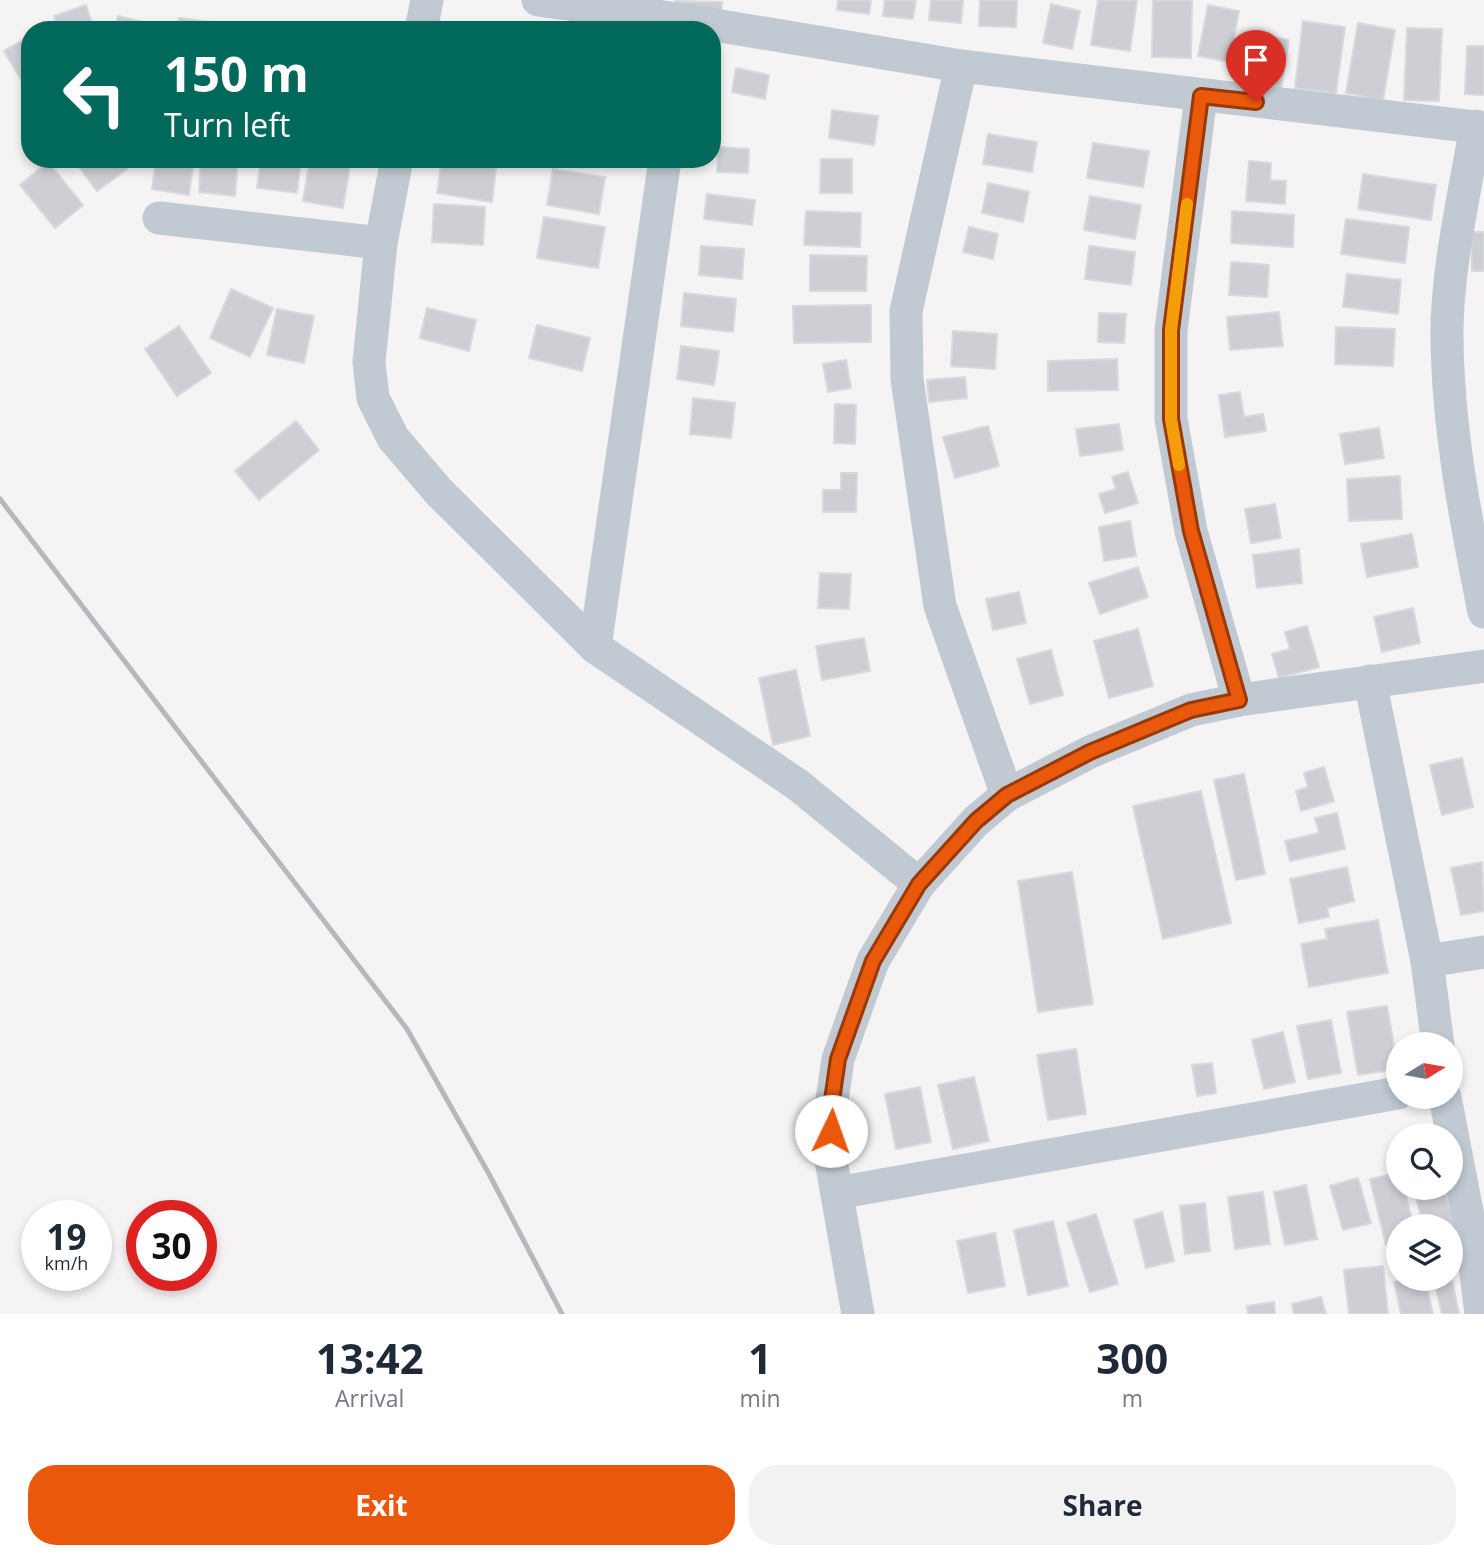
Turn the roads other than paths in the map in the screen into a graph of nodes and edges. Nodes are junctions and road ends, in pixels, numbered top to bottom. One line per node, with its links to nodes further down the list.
1 (427, 0): 3 (street)
2 (538, 0): 4 (street)
3 (423, 21)
4 (661, 21)
5 (721, 30): 6 (street)
6 (961, 66): 7 (street); 18 (street)
7 (1201, 96): 8 (street); 17 (street)
8 (1480, 127): 13 (street)
9 (395, 168): 12 (street)
10 (664, 168): 14 (street)
11 (159, 218): 12 (street)
12 (381, 243): 14 (street)
13 (1484, 612)
14 (595, 647): 19 (street)
15 (1484, 666): 16 (street)
16 (1370, 681): 17 (street); 21 (street)
17 (1239, 700): 18 (street)
18 (1007, 795): 19 (street)
19 (919, 884): 25 (street)
20 (1484, 952): 21 (street)
21 (1427, 961): 22 (street)
22 (1435, 1032)
23 (1386, 1095): 25 (street)
24 (1448, 1110): 26 (street)
25 (837, 1193): 27 (street)
26 (1477, 1226): 28 (street)
27 (858, 1314)
28 (1481, 1314)

